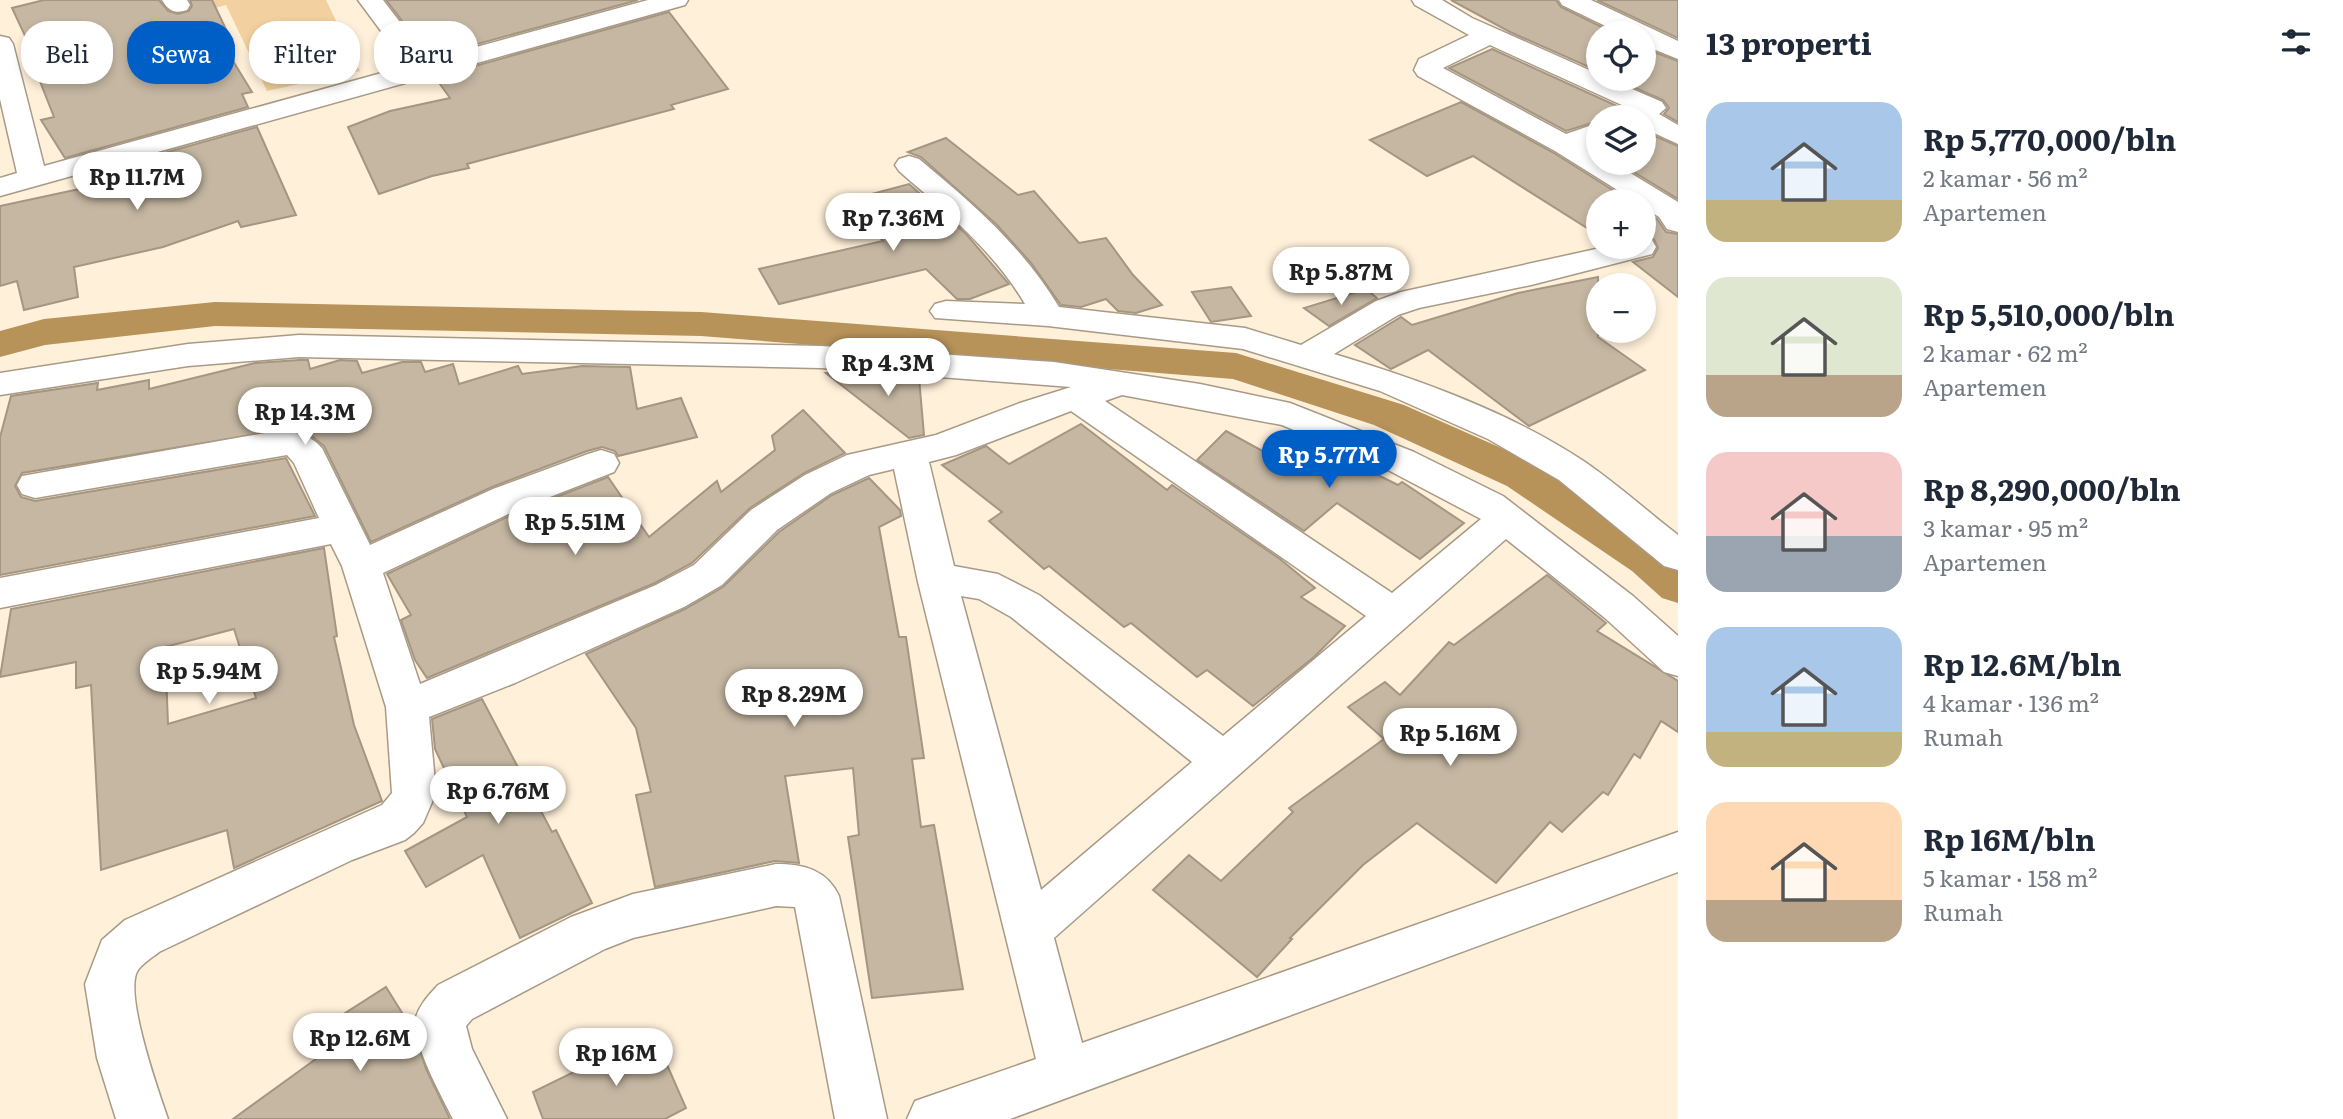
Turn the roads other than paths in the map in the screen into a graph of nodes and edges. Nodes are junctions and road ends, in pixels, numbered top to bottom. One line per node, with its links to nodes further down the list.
1 (370, 0): 6 (street)
2 (676, 0): 13 (street)
3 (1571, 0): 7 (street)
4 (1434, 2): 9 (street)
5 (0, 20): 8 (street)
6 (386, 21)
7 (1615, 21)
8 (0, 27)
9 (1490, 35): 16 (street); 21 (street)
10 (1656, 41): 12 (street)
11 (0, 44): 23 (street)
12 (1678, 51)
13 (478, 55)
14 (374, 84): 23 (street)
15 (1678, 100): 17 (street)
16 (1622, 105)
17 (1656, 109)
18 (1656, 124): 20 (street)
19 (1586, 136): 21 (street)
20 (1678, 136)
21 (1565, 145): 25 (street)
22 (909, 164): 29 (street)
23 (33, 178): 24 (street)
24 (0, 187)
25 (1678, 223): 26 (street)
26 (1656, 240)
27 (1592, 259): 30 (street)
28 (946, 311): 29 (street)
29 (1048, 316): 30 (street)
30 (1307, 356): 39 (street)
31 (0, 384): 32 (street)
32 (1121, 384): 33 (street); 44 (street)
33 (1078, 399): 34 (street); 43 (street)
34 (909, 455): 41 (street); 45 (street)
35 (601, 463): 40 (street)
36 (35, 485): 38 (street)
37 (1499, 525): 43 (street)
38 (341, 528): 40 (street); 42 (street)
39 (1678, 556)
40 (361, 566): 45 (street)
41 (937, 582): 46 (street); 48 (street)
42 (0, 593)
43 (1393, 614): 46 (street)
44 (1678, 660)
45 (407, 706): 50 (street)
46 (1223, 761): 48 (street)
47 (1678, 852): 49 (street)
48 (1027, 931): 49 (street)
49 (1065, 1075): 53 (street)
50 (142, 1119)
51 (481, 1119): 52 (street)
52 (861, 1119)
53 (933, 1119)

